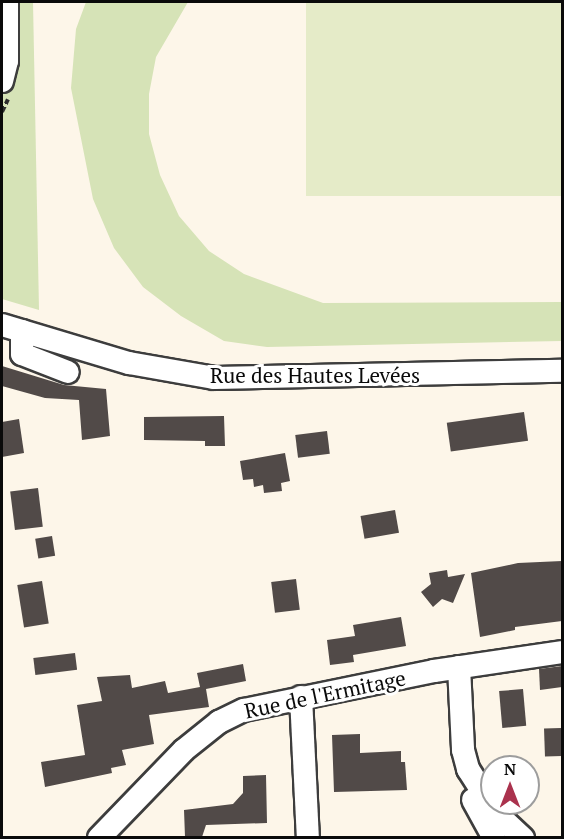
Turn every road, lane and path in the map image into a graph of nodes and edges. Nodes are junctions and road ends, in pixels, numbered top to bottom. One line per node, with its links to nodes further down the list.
1 (8, 2): 2 (street)
2 (2, 81)
3 (12, 328): 4 (street, Rue des Hautes Levées); 5 (street)
4 (562, 371)
5 (68, 372)
6 (562, 652): 7 (street, Rue de l'Ermitage)
7 (452, 668): 8 (street, Rue de l'Ermitage); 11 (street); 12 (street)
8 (301, 697): 9 (street, Rue de l'Ermitage); 10 (street)
9 (99, 837)
10 (308, 837)
11 (494, 837)
12 (523, 837)

